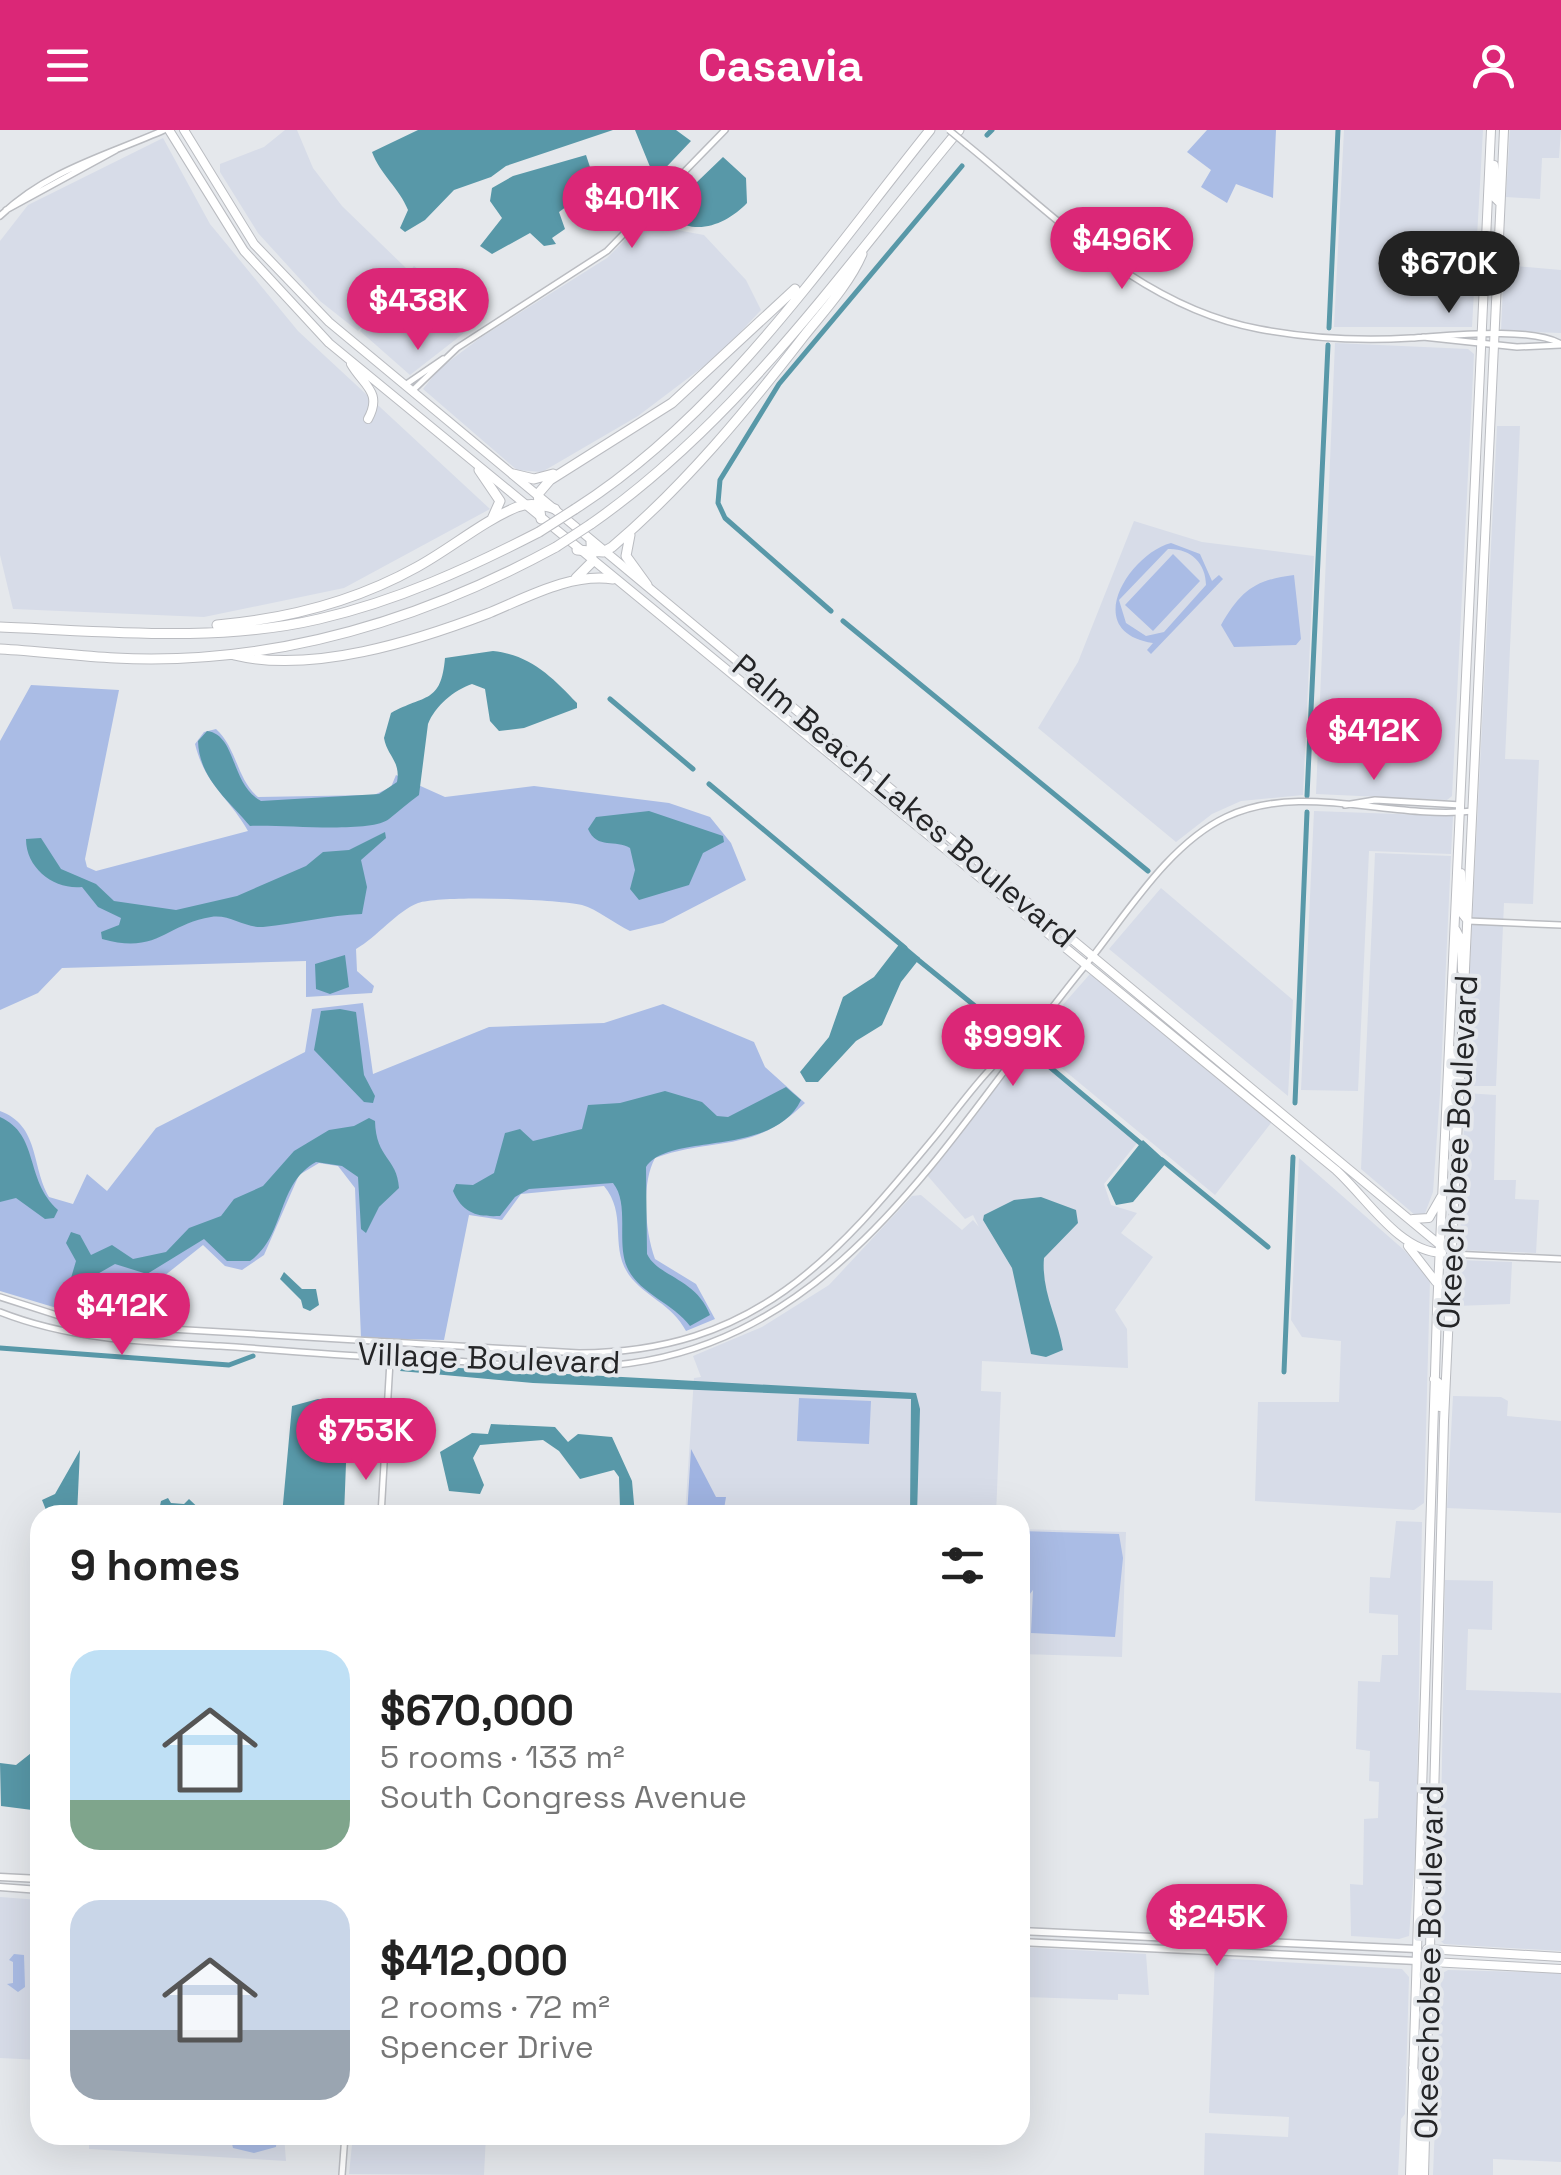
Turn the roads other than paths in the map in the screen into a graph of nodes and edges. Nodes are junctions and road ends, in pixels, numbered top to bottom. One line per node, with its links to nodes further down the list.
1 (167, 130): 9 (street); 15 (main road)
2 (184, 130): 18 (main road)
3 (725, 130): 26 (street)
4 (930, 130): 21 (highway)
5 (948, 130): 22 (street, bridge)
6 (959, 130): 20 (highway)
7 (1491, 130): 10 (main road, Okeechobee Boulevard)
8 (1504, 130): 13 (main road, Okeechobee Boulevard)
9 (116, 150): 11 (street); 12 (street)
10 (1490, 158): 13 (main road); 14 (main road, Okeechobee Boulevard)
11 (71, 167): 12 (street); 16 (street)
12 (64, 179): 16 (street)
13 (1500, 203): 19 (main road, Okeechobee Boulevard)
14 (1488, 204): 19 (main road); 22 (main road, Okeechobee Boulevard)
15 (212, 205): 18 (main road); 25 (main road)
16 (6, 210): 17 (street)
17 (0, 216)
18 (240, 224): 26 (main road)
19 (1500, 239): 23 (main road, Okeechobee Boulevard)
20 (866, 242): 36 (highway); 37 (highway, bridge)
21 (812, 275): 29 (highway); 45 (highway, bridge)
22 (1482, 338): 23 (street); 53 (main road, Okeechobee Boulevard)
23 (1496, 340): 24 (street); 55 (main road, Okeechobee Boulevard)
24 (1561, 344)
25 (349, 360): 27 (main road); 28 (main road)
26 (409, 388): 30 (main road)
27 (368, 419)
28 (479, 470): 32 (main road); 35 (highway)
29 (560, 472): 30 (highway); 31 (highway)
30 (513, 474): 31 (main road)
31 (537, 499): 32 (highway); 33 (highway); 34 (highway)
32 (524, 505): 34 (main road); 35 (highway)
33 (555, 510): 37 (main road, Palm Beach Lakes Boulevard)
34 (541, 519): 38 (main road)
35 (484, 528): 45 (highway)
36 (632, 530): 39 (highway); 42 (highway)
37 (579, 532): 39 (main road, Palm Beach Lakes Boulevard); 49 (highway, bridge)
38 (577, 550): 39 (highway)
39 (595, 552): 40 (main road, Palm Beach Lakes Boulevard); 41 (highway); 42 (main road, Palm Beach Lakes Boulevard)
40 (613, 579): 41 (highway); 43 (main road, Palm Beach Lakes Boulevard)
41 (574, 580): 49 (highway)
42 (647, 585): 46 (main road, Palm Beach Lakes Boulevard)
43 (656, 613): 46 (main road); 48 (main road, Palm Beach Lakes Boulevard)
44 (0, 627): 45 (highway)
45 (144, 632)
46 (709, 638): 50 (main road, Palm Beach Lakes Boulevard)
47 (0, 649): 49 (highway)
48 (704, 651): 50 (main road); 60 (main road, Palm Beach Lakes Boulevard)
49 (221, 652)
50 (729, 656): 60 (main road, Palm Beach Lakes Boulevard)
51 (1410, 802): 52 (street); 53 (street); 54 (street)
52 (1345, 805): 54 (street); 60 (street, Village Boulevard)
53 (1460, 809): 54 (street); 55 (street); 56 (main road, Okeechobee Boulevard)
54 (1400, 810)
55 (1472, 811): 57 (main road, Okeechobee Boulevard)
56 (1458, 859): 57 (main road); 59 (main road, Okeechobee Boulevard)
57 (1468, 921): 58 (street); 61 (main road, Okeechobee Boulevard)
58 (1561, 925)
59 (1455, 929): 61 (main road); 63 (main road, Okeechobee Boulevard)
60 (1089, 961): 62 (street, Village Boulevard); 67 (main road, Palm Beach Lakes Boulevard); 68 (main road, Palm Beach Lakes Boulevard)
61 (1465, 989): 65 (main road, Okeechobee Boulevard)
62 (1027, 1036): 79 (street, Village Boulevard); 81 (street, Village Boulevard)
63 (1450, 1040): 64 (main road, Okeechobee Boulevard); 65 (main road)
64 (1448, 1087): 66 (main road); 69 (main road, Okeechobee Boulevard)
65 (1460, 1090): 66 (main road, Okeechobee Boulevard)
66 (1456, 1156): 73 (main road, Okeechobee Boulevard)
67 (1336, 1170): 68 (main road); 71 (main road, Palm Beach Lakes Boulevard)
68 (1355, 1172): 70 (main road, Palm Beach Lakes Boulevard)
69 (1442, 1193): 70 (main road); 72 (main road, Okeechobee Boulevard)
70 (1408, 1217): 72 (main road, Palm Beach Lakes Boulevard)
71 (1402, 1238): 72 (main road, Palm Beach Lakes Boulevard); 75 (main road)
72 (1440, 1249): 73 (main road, Palm Beach Lakes Boulevard); 75 (main road, Okeechobee Boulevard)
73 (1451, 1254): 74 (street); 83 (main road, Okeechobee Boulevard)
74 (1561, 1259)
75 (1438, 1287): 82 (main road, Okeechobee Boulevard)
76 (0, 1297): 78 (street, Village Boulevard)
77 (0, 1312): 80 (street, Village Boulevard)
78 (258, 1335): 79 (street, Village Boulevard); 80 (street)
79 (391, 1344): 81 (street)
80 (257, 1349): 81 (street, Village Boulevard)
81 (390, 1357): 84 (street)
82 (1434, 1379): 83 (main road); 94 (main road, Okeechobee Boulevard)
83 (1444, 1421): 95 (main road, Okeechobee Boulevard)
84 (382, 1505)
85 (0, 1876): 86 (main road)
86 (30, 1878)
87 (0, 1887): 88 (main road)
88 (30, 1889)
89 (1030, 1931): 90 (main road)
90 (1076, 1933): 91 (main road); 93 (main road)
91 (1241, 1941): 94 (main road); 96 (main road)
92 (1030, 1942): 93 (main road)
93 (1064, 1944): 96 (main road)
94 (1417, 1948): 95 (main road); 97 (main road, Okeechobee Boulevard)
95 (1432, 1949): 98 (main road, Okeechobee Boulevard); 99 (main road)
96 (1230, 1952): 97 (main road)
97 (1416, 1962): 98 (main road); 100 (main road, Okeechobee Boulevard)
98 (1431, 1962): 99 (main road); 102 (main road, Okeechobee Boulevard)
99 (1561, 1963)
100 (1413, 2068): 101 (main road, Okeechobee Boulevard); 102 (main road)
101 (1411, 2126): 105 (main road, Okeechobee Boulevard); 106 (main road)
102 (1425, 2130): 106 (main road, Okeechobee Boulevard)
103 (344, 2145): 104 (street)
104 (342, 2175)
105 (1410, 2175)
106 (1420, 2175)

